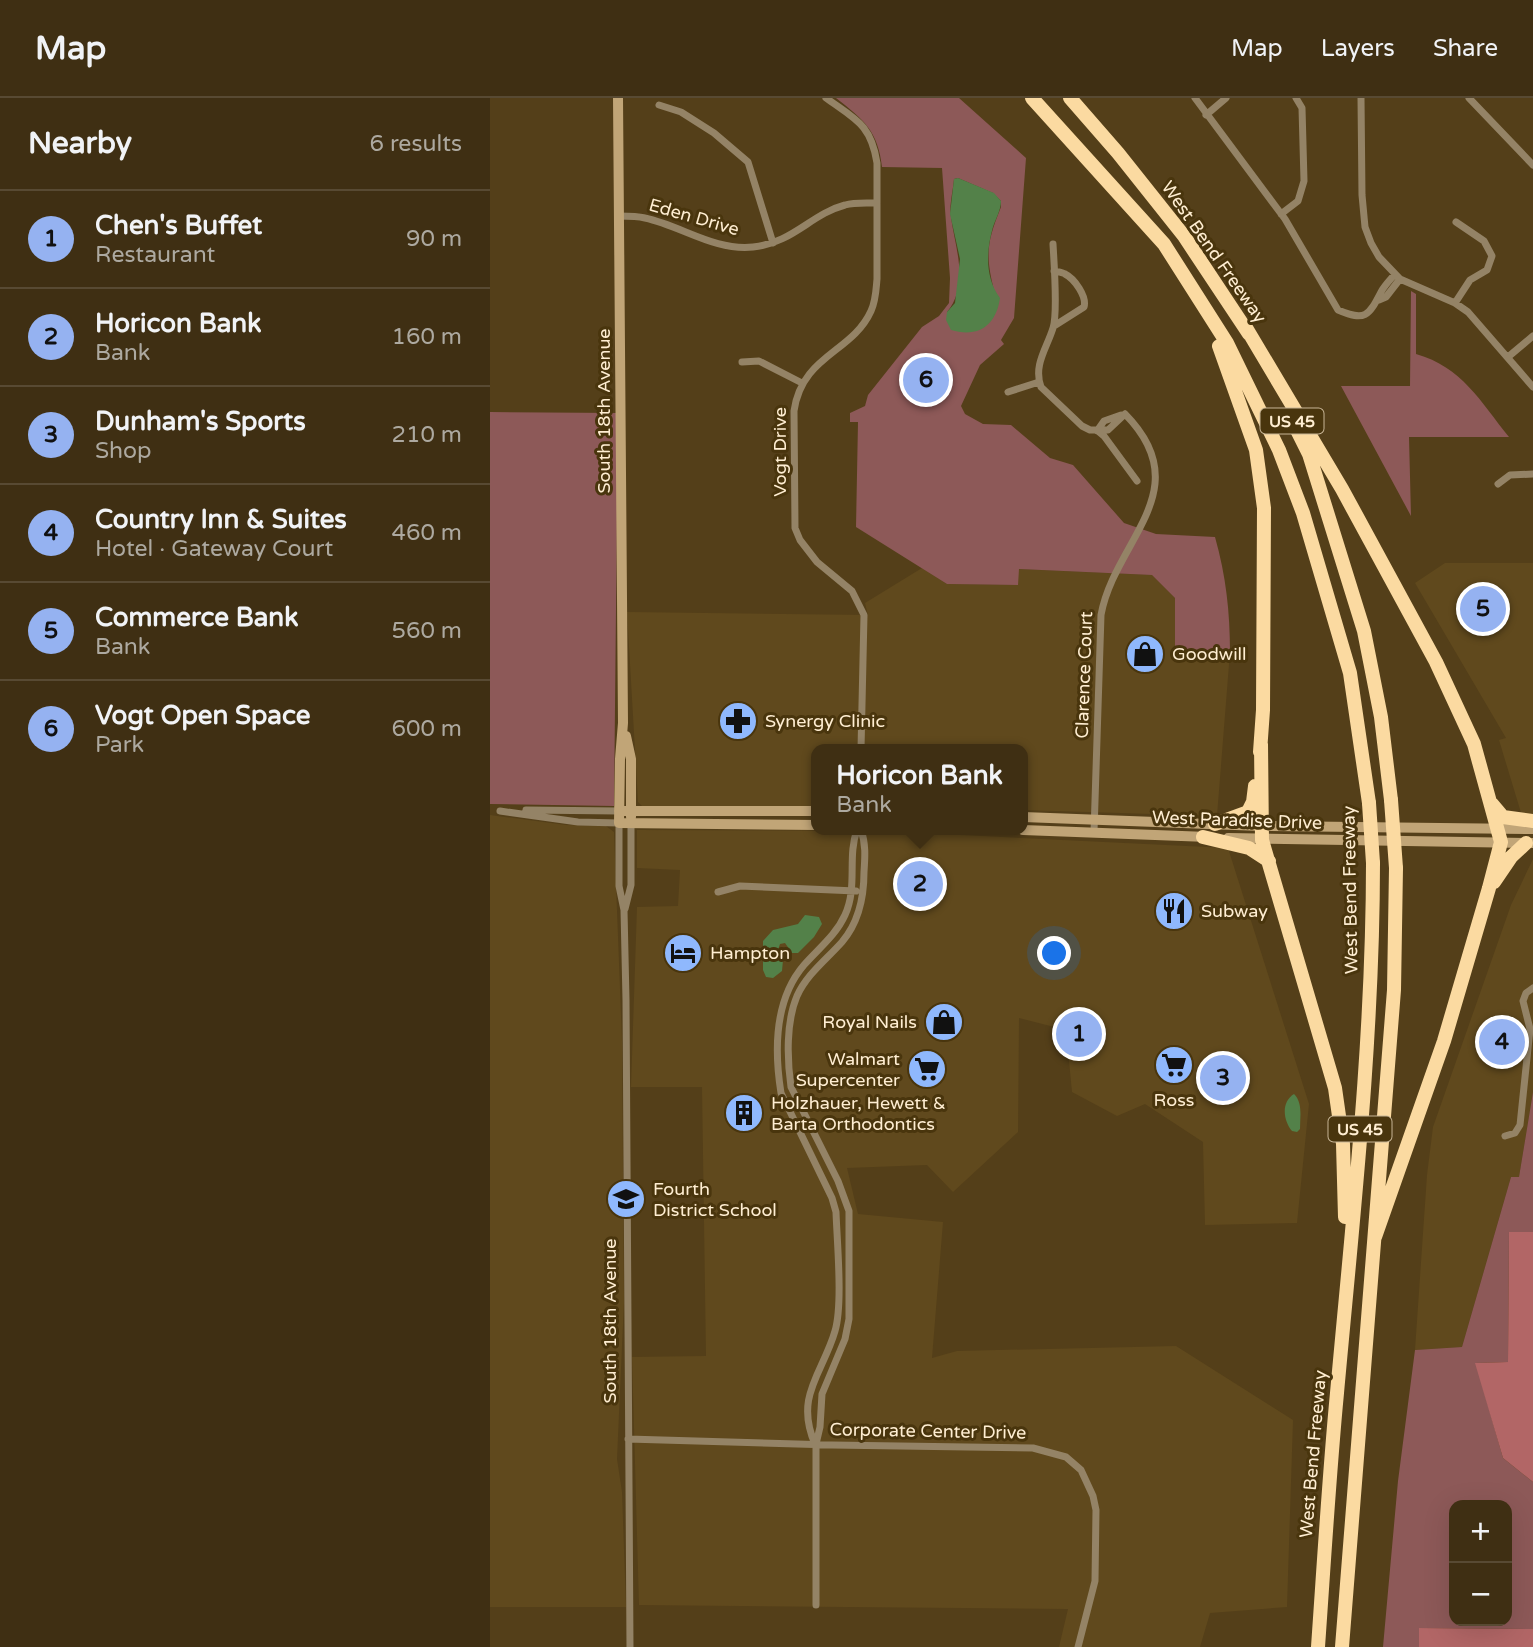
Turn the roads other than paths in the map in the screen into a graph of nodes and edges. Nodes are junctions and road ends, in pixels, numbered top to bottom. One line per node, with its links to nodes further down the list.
1 (618, 98): 15 (street, South 18th Avenue)
2 (826, 98): 13 (street)
3 (1032, 98): 21 (highway, West Bend Freeway / US 45)
4 (1070, 98): 24 (highway, West Bend Freeway / US 45)
5 (1195, 98): 11 (street)
6 (1226, 98): 11 (street)
7 (1296, 98): 14 (street)
8 (1361, 98): 20 (street)
9 (1469, 98): 12 (street)
10 (659, 105): 17 (street)
11 (1206, 115): 14 (street)
12 (1533, 165)
13 (877, 203): 17 (street, Eden Drive); 29 (street)
14 (1281, 214): 20 (street)
15 (619, 216): 17 (street, Eden Drive); 41 (street, South 18th Avenue)
16 (1456, 222): 22 (street)
17 (773, 243)
18 (1053, 244): 19 (street)
19 (1054, 271): 23 (street); 23 (street)
20 (1397, 277): 22 (street)
21 (1198, 300): 37 (highway); 68 (highway, West Bend Freeway / US 45, bridge)
22 (1455, 303): 26 (street)
23 (1054, 326): 28 (street)
24 (1245, 326): 38 (highway); 67 (highway, West Bend Freeway / US 45, bridge)
25 (1533, 336): 26 (street)
26 (1508, 357): 30 (street)
27 (741, 362): 29 (street)
28 (1039, 382): 31 (street); 32 (street)
29 (802, 383): 36 (street, Vogt Drive)
30 (1533, 387)
31 (1008, 392)
32 (1097, 431): 34 (street); 44 (street, Clarence Court)
33 (1533, 474): 35 (street)
34 (1137, 481)
35 (1498, 484)
36 (861, 744)
37 (1261, 744): 48 (highway); 53 (highway)
38 (1490, 802): 45 (highway); 56 (highway)
39 (490, 810): 40 (street)
40 (500, 810): 41 (street); 46 (street)
41 (625, 811): 42 (street); 46 (street, South 18th Avenue); 47 (street, South 18th Avenue)
42 (811, 811)
43 (1028, 817): 44 (street, West Paradise Drive)
44 (1095, 819): 48 (street, West Paradise Drive); 52 (street, Clarence Court)
45 (1533, 821)
46 (619, 823): 47 (street); 64 (street, South 18th Avenue)
47 (631, 823): 49 (street); 64 (street, South 18th Avenue)
48 (1215, 824): 53 (street, West Paradise Drive)
49 (811, 825)
50 (1533, 829): 56 (street, West Paradise Drive)
51 (1028, 830): 52 (street, West Paradise Drive)
52 (1094, 832): 57 (street, West Paradise Drive)
53 (1262, 833): 56 (street, West Paradise Drive); 57 (street, West Paradise Drive); 59 (highway)
54 (856, 835): 61 (street)
55 (862, 835): 63 (street)
56 (1499, 835): 58 (street, West Paradise Drive); 60 (highway)
57 (1202, 837): 59 (highway)
58 (1530, 843): 60 (highway)
59 (1269, 861): 68 (highway)
60 (1489, 888): 67 (highway)
61 (853, 890): 62 (street); 63 (street); 70 (street)
62 (718, 892)
63 (863, 892): 70 (street)
64 (624, 910): 69 (street, South 18th Avenue)
65 (1533, 988): 66 (street)
66 (1506, 1136)
67 (1375, 1237): 75 (highway, West Bend Freeway / US 45)
68 (1337, 1394): 74 (highway, West Bend Freeway / US 45)
69 (628, 1439): 70 (street, Corporate Center Drive); 72 (street, South 18th Avenue)
70 (816, 1444): 71 (street); 73 (street, Corporate Center Drive)
71 (816, 1605)
72 (630, 1647)
73 (1078, 1647)
74 (1318, 1647)
75 (1342, 1647)

